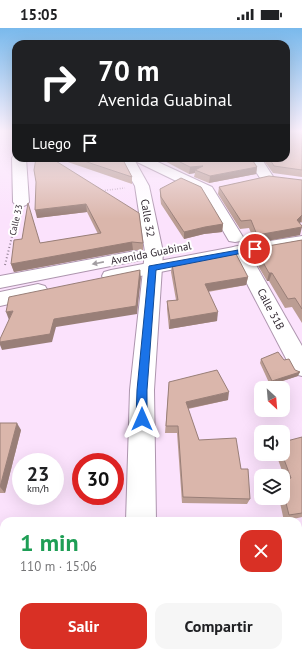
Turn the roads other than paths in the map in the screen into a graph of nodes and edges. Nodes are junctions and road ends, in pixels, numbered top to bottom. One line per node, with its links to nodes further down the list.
1 (19, 162): 8 (street, Calle 33)
2 (128, 162): 12 (street, Calle 32)
3 (145, 162): 7 (street)
4 (258, 162): 5 (street)
5 (252, 181)
6 (222, 187): 7 (street)
7 (207, 190): 11 (street, Calle 31B)
8 (21, 202)
9 (302, 228): 11 (street, Avenida Guabinal)
10 (302, 241): 11 (street, Avenida Guabinal)
11 (237, 244): 12 (street, Avenida Guabinal); 14 (street, Calle 31B)
12 (153, 260): 13 (street, Avenida Guabinal); 15 (street, Calle 32)
13 (0, 287)
14 (302, 367)
15 (141, 517)

